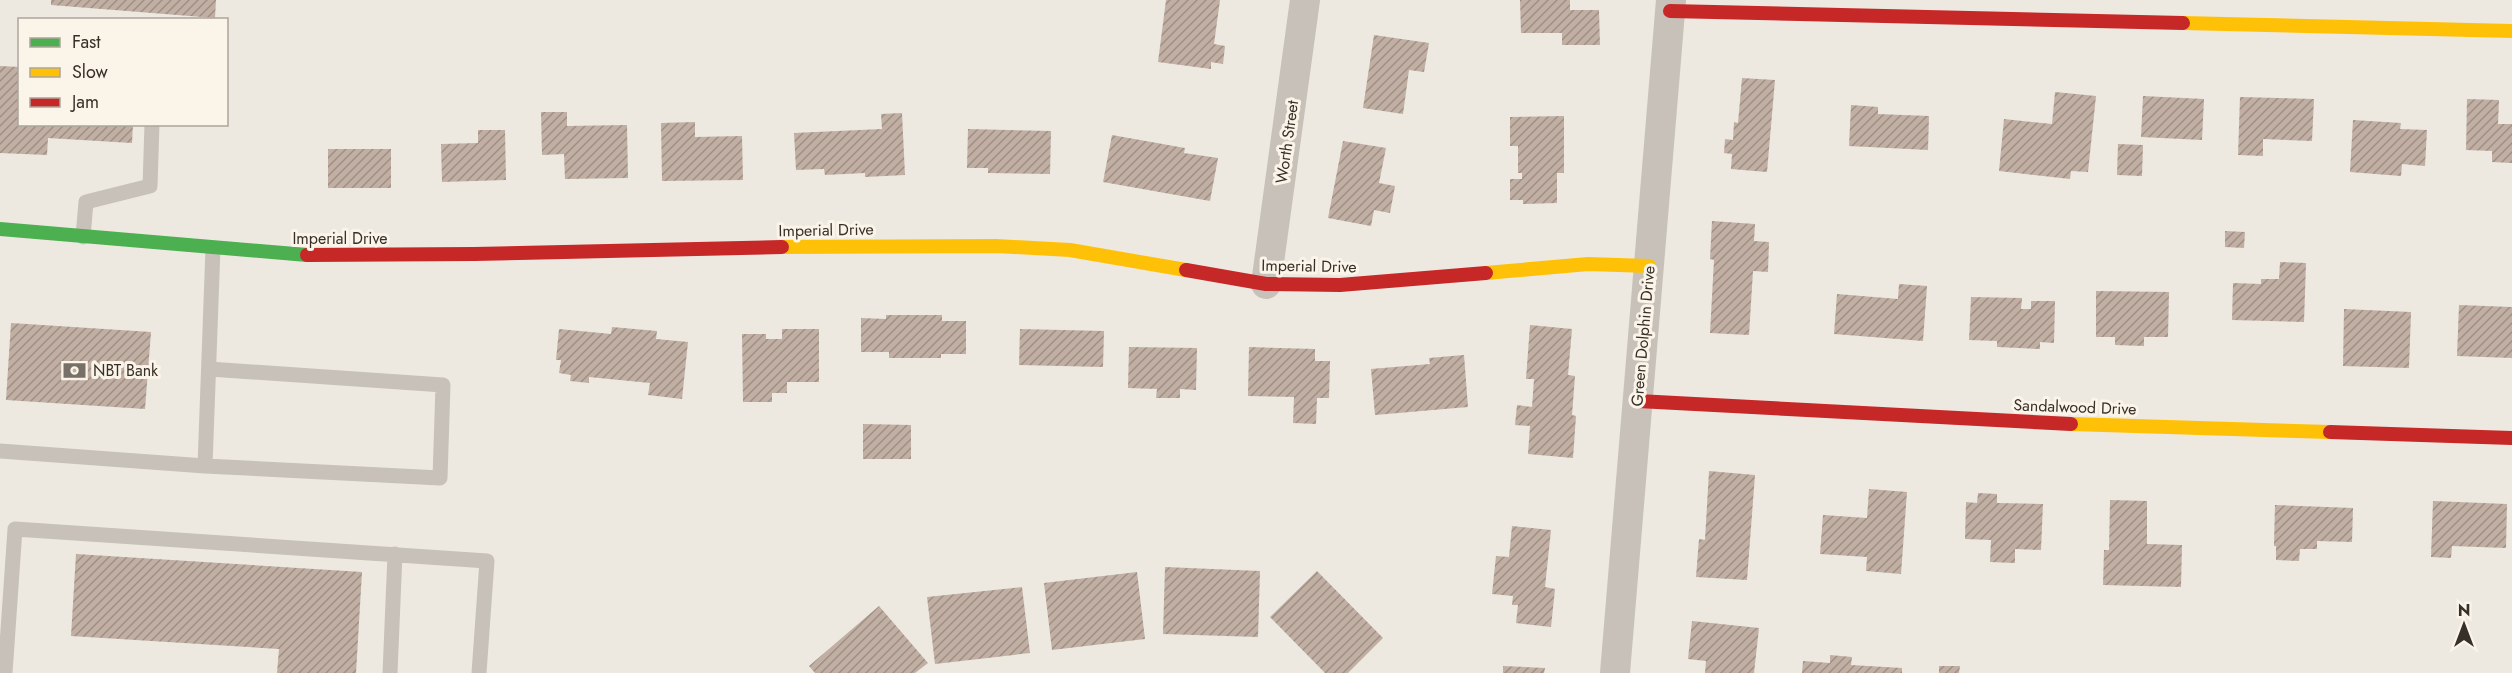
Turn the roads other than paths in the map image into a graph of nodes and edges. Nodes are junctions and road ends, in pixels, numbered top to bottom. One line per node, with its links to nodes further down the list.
1 (1305, 0): 9 (street, Worth Street)
2 (1671, 6): 3 (street); 8 (street, Green Dolphin Drive)
3 (2512, 31)
4 (152, 126): 6 (lane)
5 (0, 230): 6 (street, Imperial Drive)
6 (83, 237): 7 (street, Imperial Drive)
7 (213, 248): 9 (street, Imperial Drive); 10 (lane)
8 (1649, 267): 9 (street, Imperial Drive); 11 (street, Green Dolphin Drive)
9 (1266, 284)
10 (209, 369): 14 (lane); 14 (lane)
11 (1638, 401): 12 (street, Sandalwood Drive); 19 (street, Green Dolphin Drive)
12 (2512, 438)
13 (0, 452): 14 (lane)
14 (205, 465)
15 (395, 554): 16 (lane); 17 (lane); 18 (lane)
16 (5, 673)
17 (390, 673)
18 (479, 673)
19 (1615, 673)

